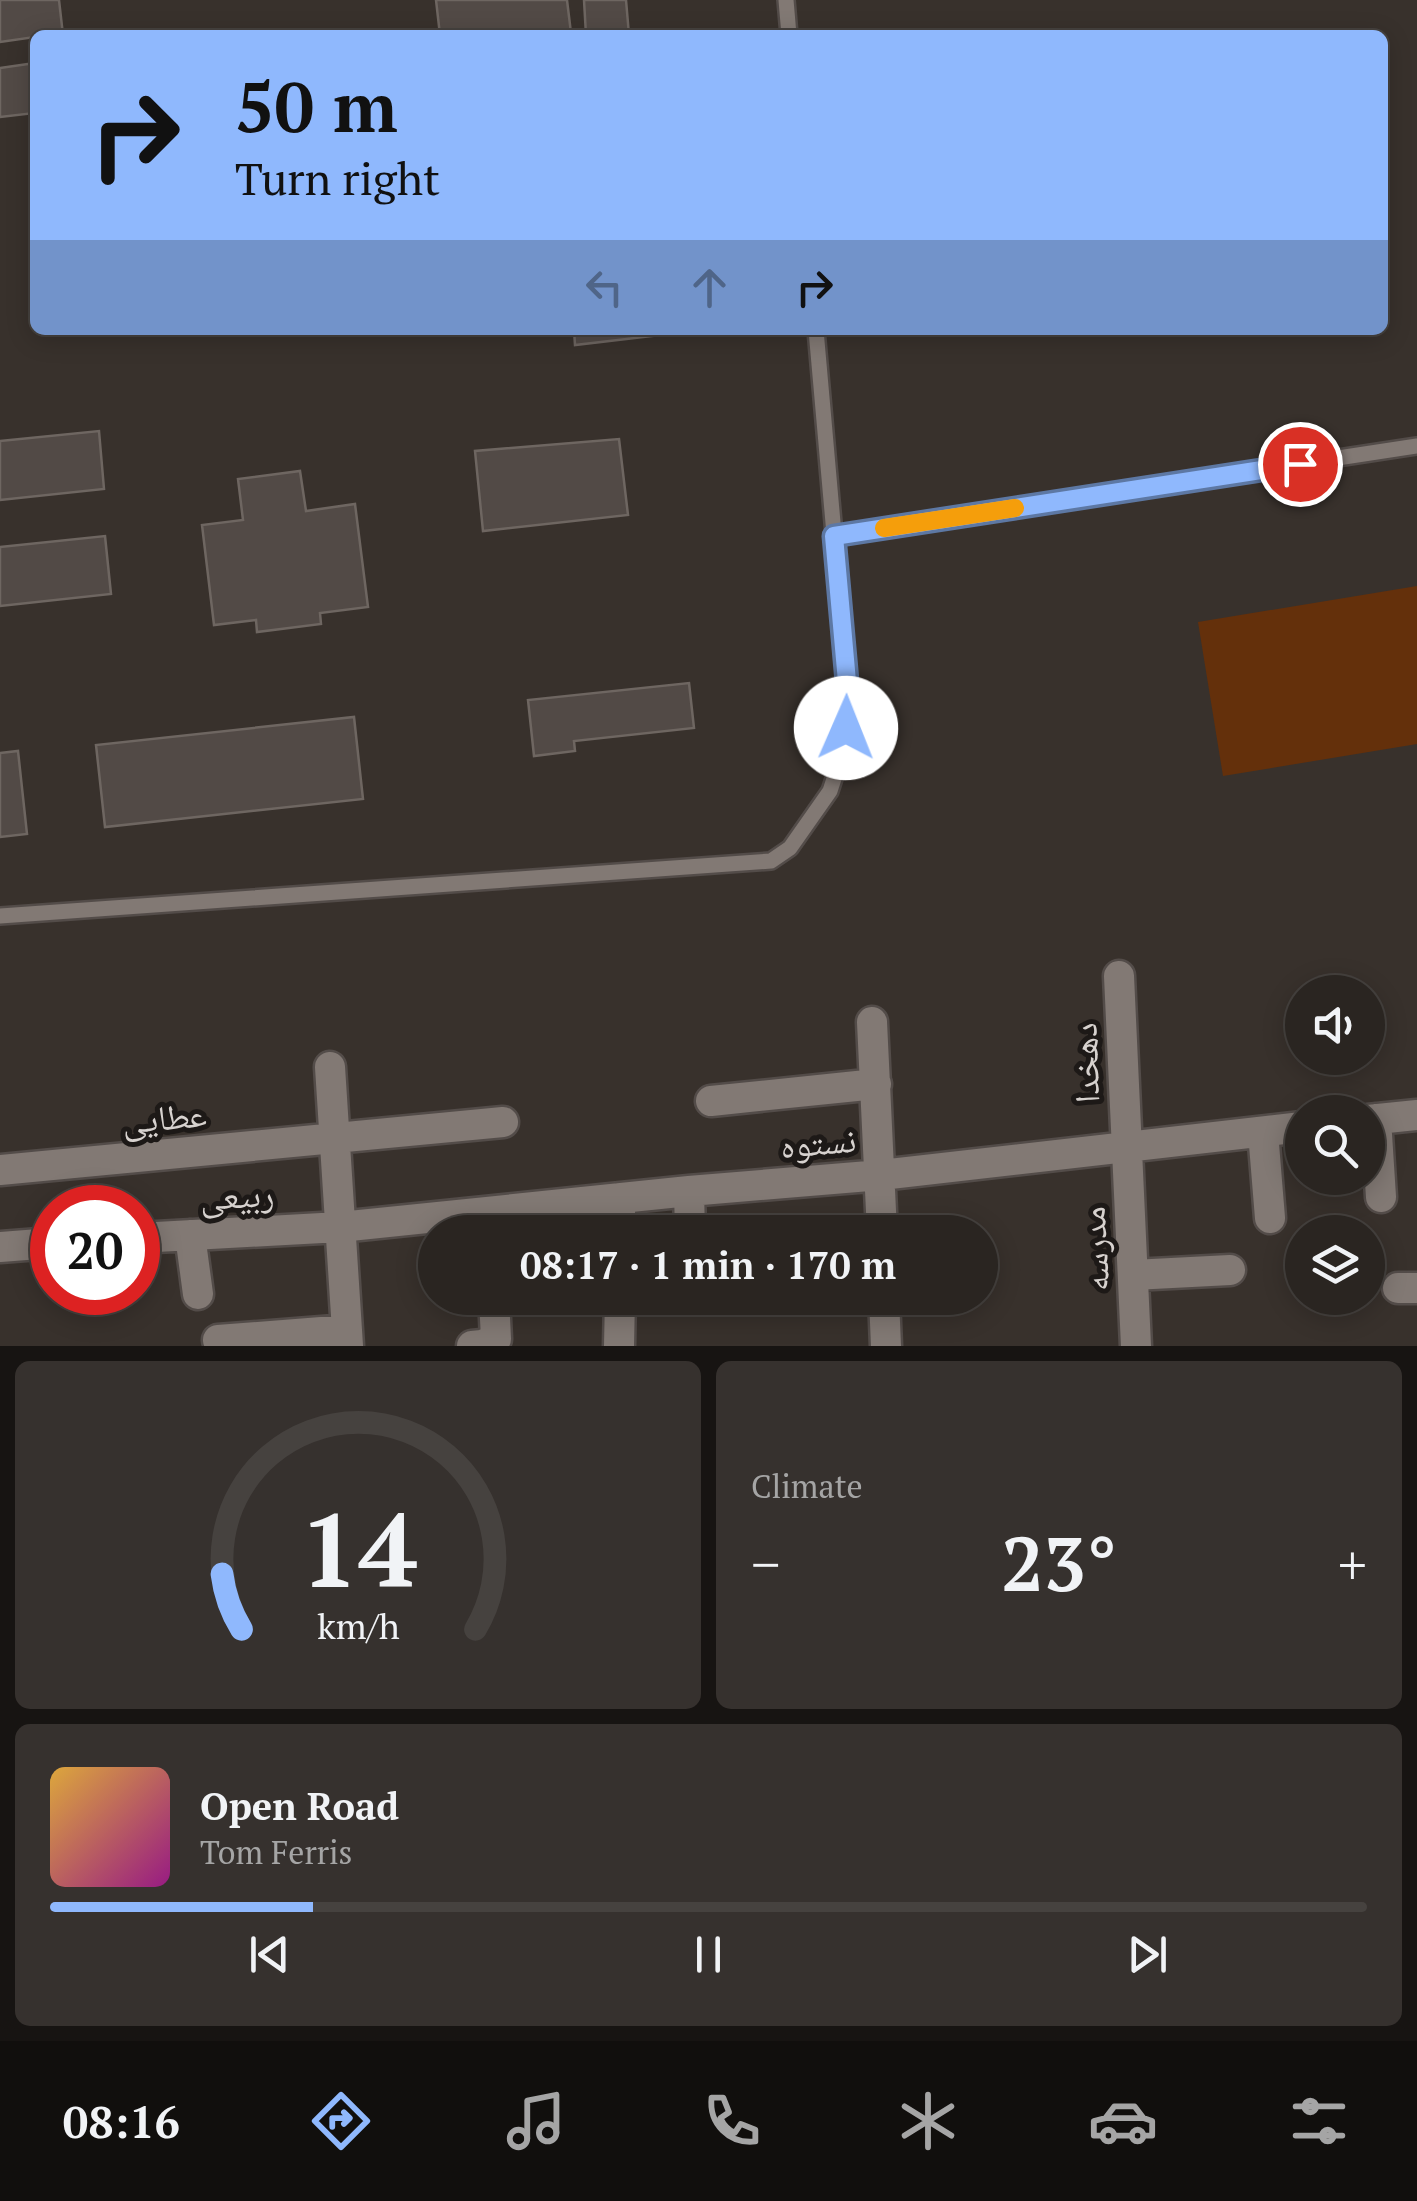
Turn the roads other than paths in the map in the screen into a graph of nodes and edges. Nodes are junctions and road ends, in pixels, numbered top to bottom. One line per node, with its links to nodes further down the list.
1 (786, 0): 2 (lane)
2 (789, 30)
3 (816, 335): 5 (lane)
4 (1417, 446): 5 (lane)
5 (834, 536): 6 (lane)
6 (0, 916)
7 (1120, 976): 18 (street, دهخدا)
8 (872, 1022): 10 (street)
9 (330, 1067): 17 (street)
10 (876, 1084): 11 (street); 20 (street)
11 (711, 1101)
12 (1417, 1115): 13 (street)
13 (1385, 1119)
14 (503, 1122): 17 (street, عطایی)
15 (1285, 1130): 16 (street, نستوه)
16 (1263, 1132): 18 (street, نستوه); 27 (street)
17 (335, 1139): 19 (street, عطایی); 29 (street)
18 (1126, 1147): 20 (street, نستوه); 35 (street, مدرسه)
19 (0, 1170)
20 (880, 1175): 21 (street, نستوه); 26 (street)
21 (689, 1190): 22 (street, نستوه); 25 (street)
22 (620, 1198): 23 (street, نستوه); 24 (street)
23 (572, 1215)
24 (620, 1215)
25 (690, 1215)
26 (881, 1215)
27 (1270, 1218)
28 (418, 1224): 29 (street, نستوه)
29 (340, 1226): 30 (street, ربیعی); 40 (street)
30 (190, 1235): 31 (street, ربیعی); 36 (street)
31 (160, 1237)
32 (30, 1245): 33 (street)
33 (0, 1246)
34 (1230, 1270): 35 (street)
35 (1133, 1275): 45 (street, مدرسه)
36 (198, 1294)
37 (490, 1315): 42 (street)
38 (620, 1315): 43 (street)
39 (885, 1315): 44 (street)
40 (348, 1338): 41 (street)
41 (218, 1340)
42 (484, 1342)
43 (619, 1346)
44 (886, 1346)
45 (1136, 1346)

